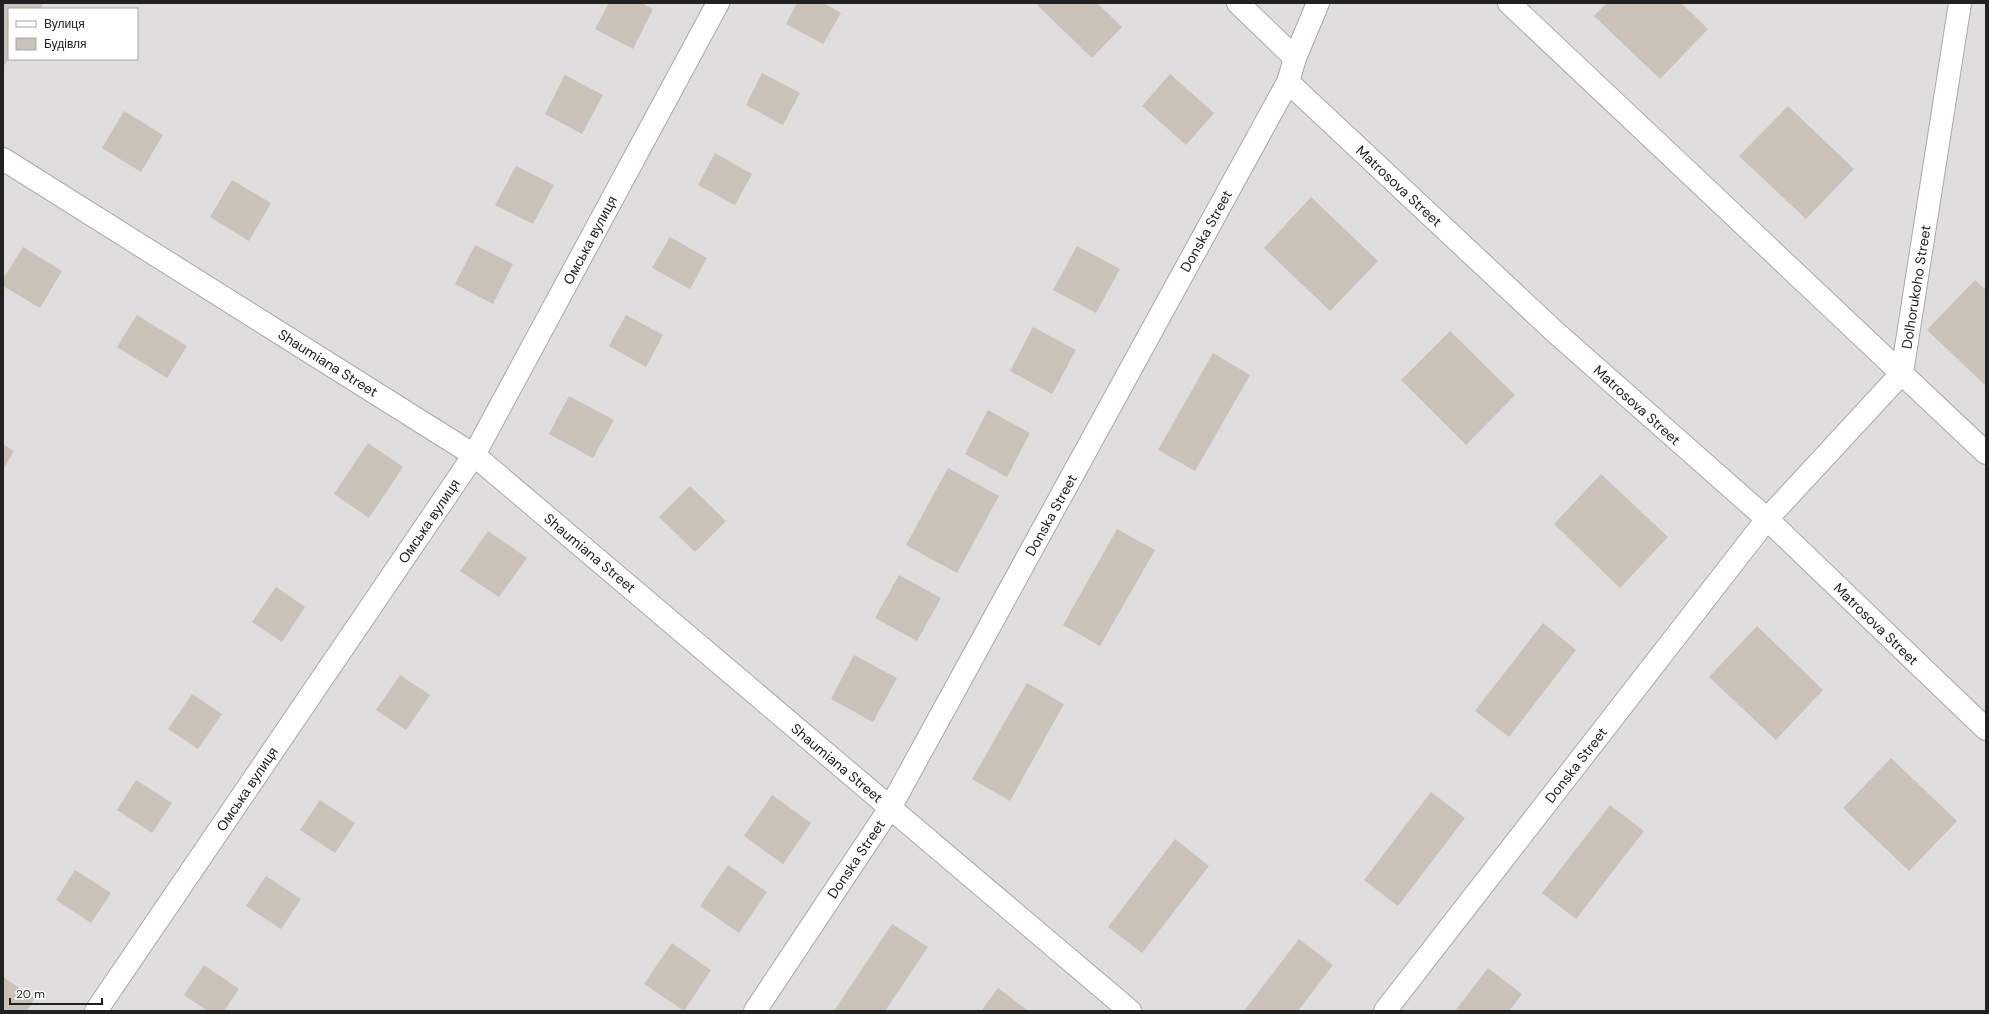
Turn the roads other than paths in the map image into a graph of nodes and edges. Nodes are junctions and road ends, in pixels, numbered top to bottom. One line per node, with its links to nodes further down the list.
1 (718, 3): 11 (street, Омська вулиця)
2 (1238, 3): 6 (street)
3 (1318, 3): 6 (street, Donska Street)
4 (1509, 3): 9 (street)
5 (1960, 3): 9 (street, Dolhorukoho Street)
6 (1295, 58): 7 (street, Donska Street)
7 (1288, 82): 12 (street, Matrosova Street); 14 (street, Donska Street)
8 (3, 159): 11 (street, Shaumiana Street)
9 (1902, 373): 10 (street); 12 (street)
10 (1986, 453)
11 (474, 455): 14 (street, Shaumiana Street); 15 (street, Омська вулиця)
12 (1767, 519): 13 (street, Matrosova Street); 18 (street, Donska Street)
13 (1986, 729)
14 (890, 808): 16 (street, Donska Street); 17 (street, Shaumiana Street)
15 (96, 1011)
16 (755, 1011)
17 (1130, 1011)
18 (1385, 1011)

